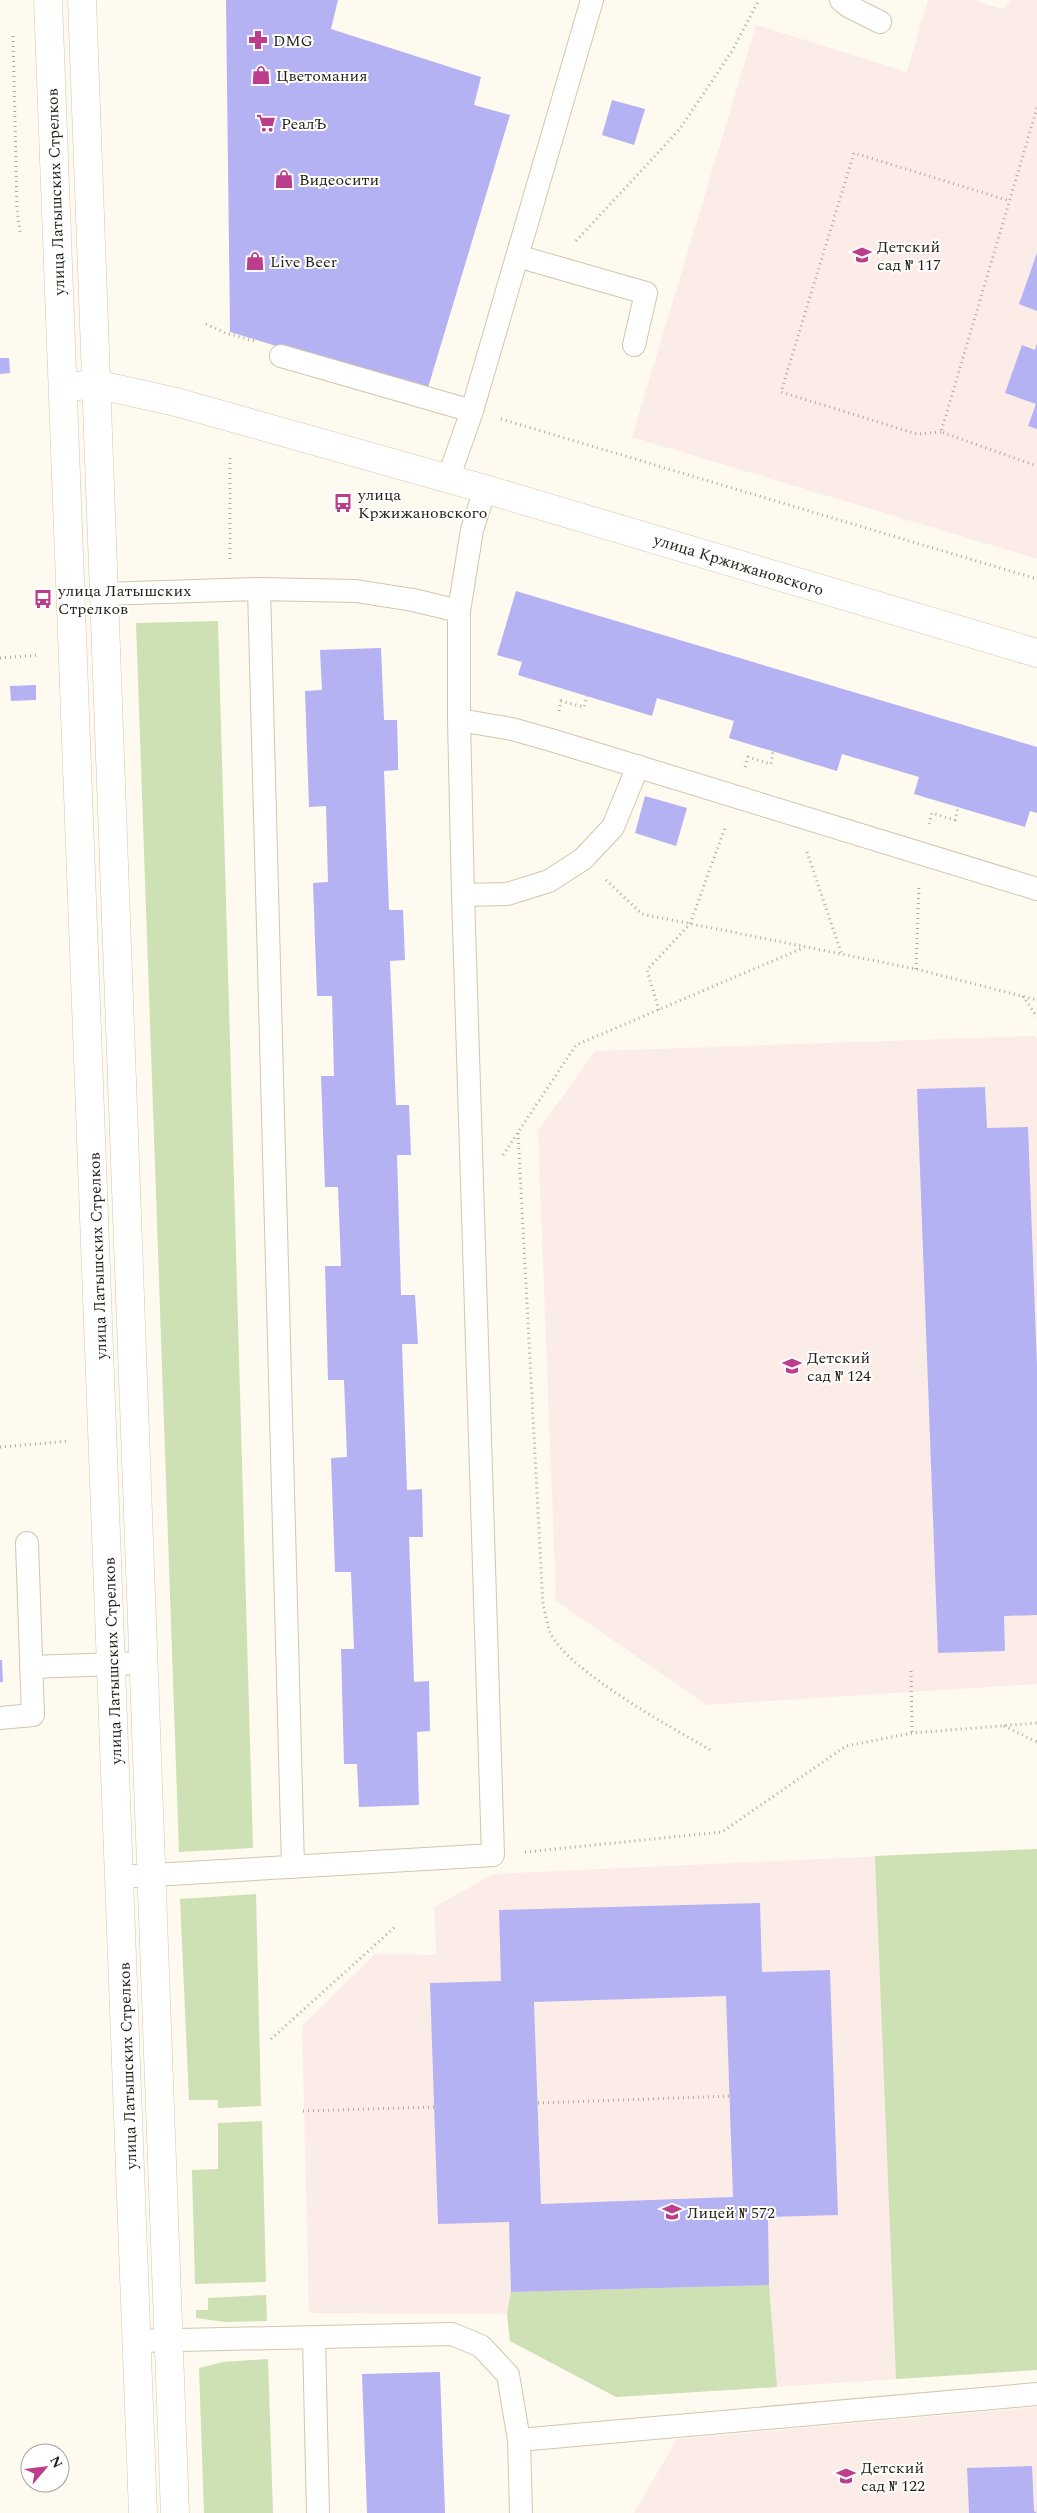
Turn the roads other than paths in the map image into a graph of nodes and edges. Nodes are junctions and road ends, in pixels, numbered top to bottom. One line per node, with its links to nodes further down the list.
1 (48, 0): 10 (street, улица Латышских Стрелков)
2 (82, 0): 9 (street, улица Латышских Стрелков)
3 (592, 0): 6 (lane)
4 (841, 0): 5 (lane)
5 (880, 22)
6 (517, 256): 7 (lane); 11 (lane)
7 (634, 345)
8 (281, 356): 11 (lane)
9 (96, 384): 10 (street, улица Кржижановского); 12 (street, улица Кржижановского); 15 (street, улица Латышских Стрелков)
10 (63, 386): 24 (street, улица Латышских Стрелков)
11 (472, 411): 12 (lane)
12 (448, 479): 13 (street, улица Кржижановского)
13 (485, 488): 16 (lane); 17 (street, улица Кржижановского)
14 (259, 589): 15 (lane); 16 (lane); 27 (lane)
15 (104, 594): 23 (street, улица Латышских Стрелков)
16 (459, 611): 18 (lane)
17 (1037, 652)
18 (459, 720): 19 (lane); 21 (lane)
19 (638, 766): 20 (lane); 21 (lane)
20 (1037, 889)
21 (463, 895): 27 (lane)
22 (27, 1544): 25 (lane)
23 (144, 1663): 24 (lane); 29 (street, улица Латышских Стрелков)
24 (112, 1665): 25 (lane); 28 (street, улица Латышских Стрелков)
25 (31, 1667): 26 (lane)
26 (0, 1718)
27 (293, 1867): 29 (lane)
28 (120, 1876): 29 (lane); 31 (street, улица Латышских Стрелков)
29 (152, 1876): 32 (street, улица Латышских Стрелков)
30 (314, 2338): 32 (lane); 34 (lane); 37 (lane)
31 (137, 2340): 32 (lane); 35 (street, улица Латышских Стрелков)
32 (169, 2340): 36 (street, улица Латышских Стрелков)
33 (1037, 2394): 34 (lane)
34 (519, 2440): 38 (lane)
35 (143, 2513)
36 (175, 2513)
37 (318, 2513)
38 (520, 2513)

